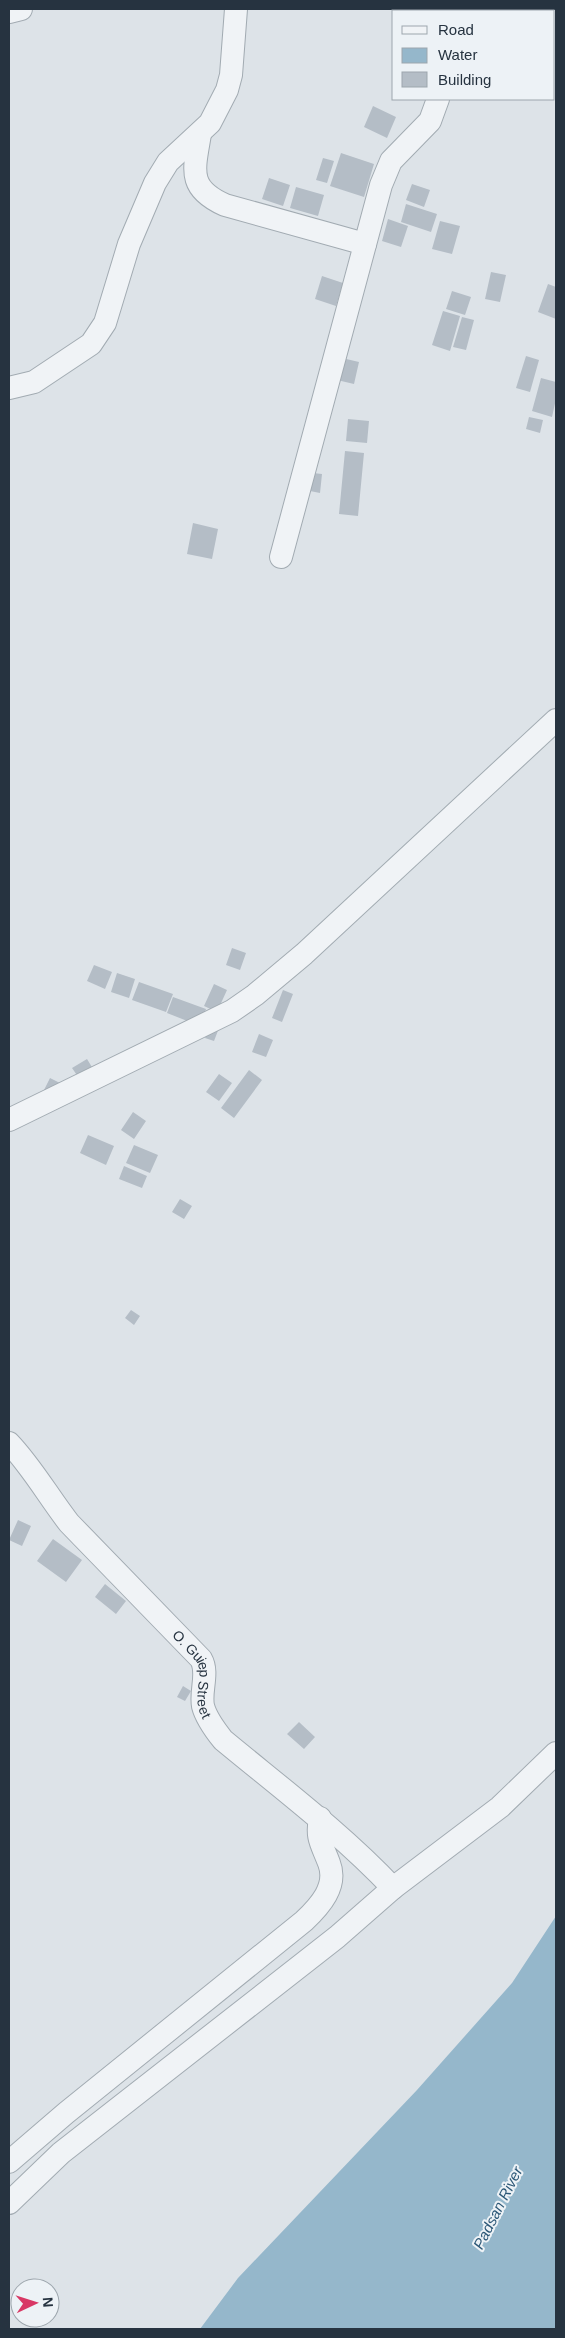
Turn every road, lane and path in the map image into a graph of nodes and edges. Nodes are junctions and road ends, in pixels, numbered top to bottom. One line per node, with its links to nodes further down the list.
1 (21, 9): 3 (street)
2 (236, 9): 5 (street)
3 (9, 12)
4 (438, 100): 6 (street)
5 (200, 134): 6 (street); 7 (street)
6 (365, 244): 8 (street)
7 (9, 388)
8 (281, 557)
9 (556, 720): 10 (street)
10 (9, 1120)
11 (9, 1443): 13 (street, O. Guiep Street)
12 (556, 1753): 14 (street)
13 (320, 1818): 14 (street, O. Guiep Street); 15 (street)
14 (393, 1888): 16 (street)
15 (9, 2162)
16 (9, 2203)

